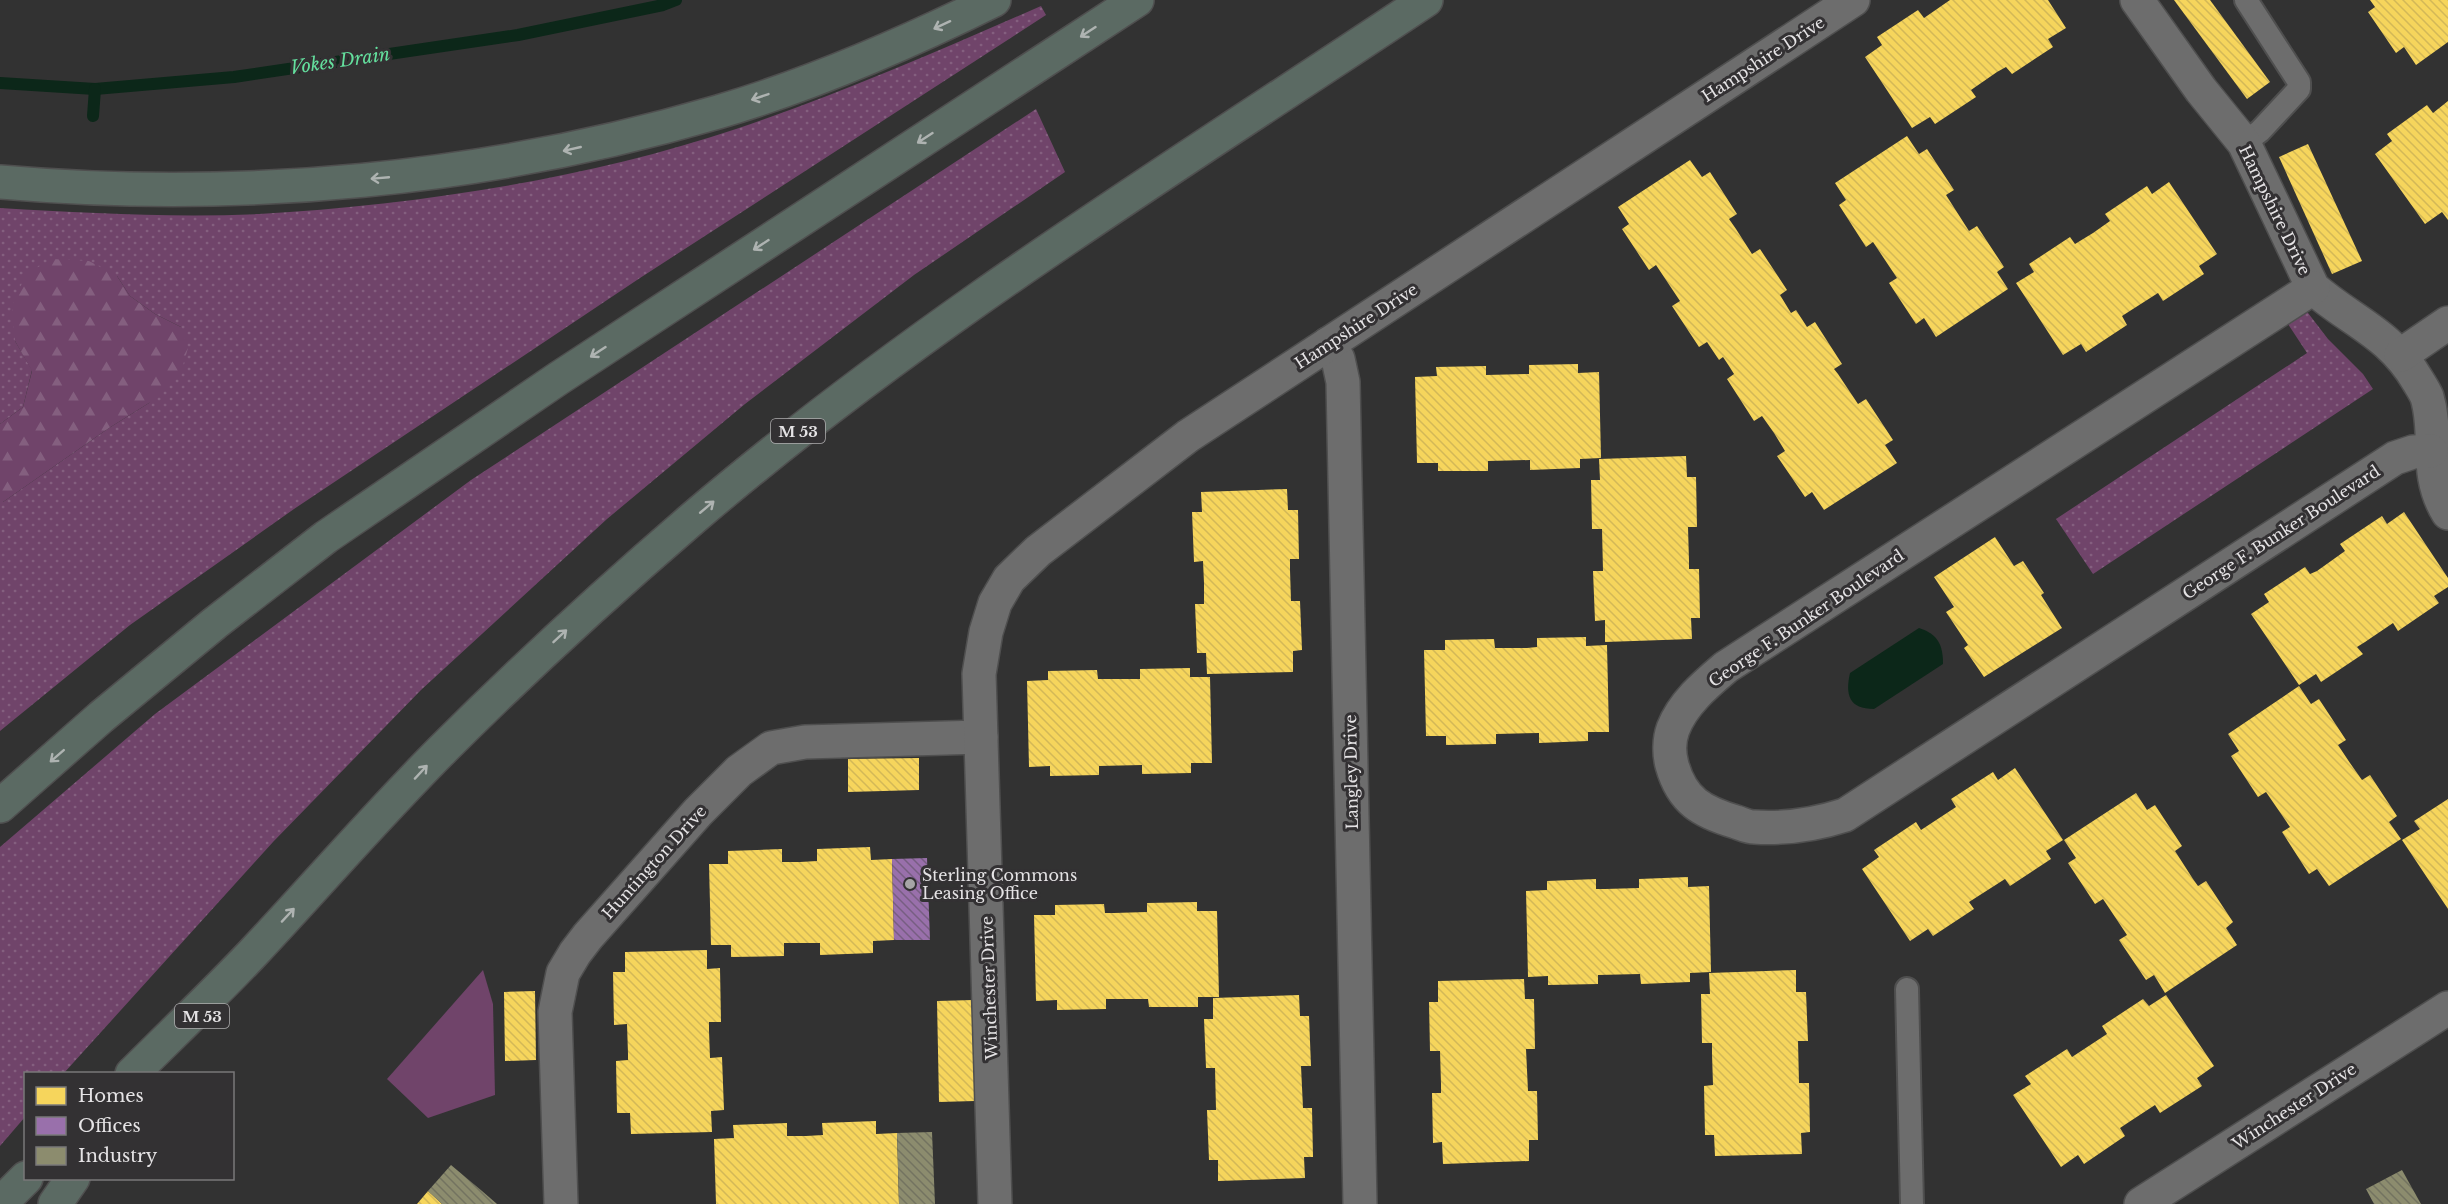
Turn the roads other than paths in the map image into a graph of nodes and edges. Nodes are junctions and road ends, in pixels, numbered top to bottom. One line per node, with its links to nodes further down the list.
1 (994, 0): 8 (highway, one-way to 8)
2 (1137, 0): 16 (highway, one-way to 16)
3 (1426, 0): 17 (highway, M 53, one-way to 3)
4 (1854, 0): 11 (street, Hampshire Drive)
5 (2137, 0): 7 (street, Hampshire Drive)
6 (2246, 0): 7 (lane)
7 (2244, 143): 9 (street, Hampshire Drive)
8 (0, 182)
9 (2313, 288): 12 (street, Hampshire Drive); 13 (street, George F. Bunker Boulevard)
10 (2448, 323): 12 (street)
11 (1328, 344): 15 (street, Hampshire Drive); 28 (street, Langley Drive)
12 (2422, 376): 13 (street)
13 (2431, 451): 14 (street)
14 (2448, 513)
15 (981, 737): 26 (street, Huntington Drive); 27 (street, Winchester Drive)
16 (0, 806)
17 (249, 958): 20 (highway); 21 (highway, M 53)
18 (1907, 989): 29 (lane)
19 (2448, 1008): 30 (street, Winchester Drive)
20 (134, 1072)
21 (157, 1072)
22 (24, 1180): 24 (highway)
23 (72, 1180): 25 (highway)
24 (0, 1204)
25 (55, 1204)
26 (561, 1204)
27 (995, 1204)
28 (1360, 1204)
29 (1911, 1204)
30 (2141, 1204)

